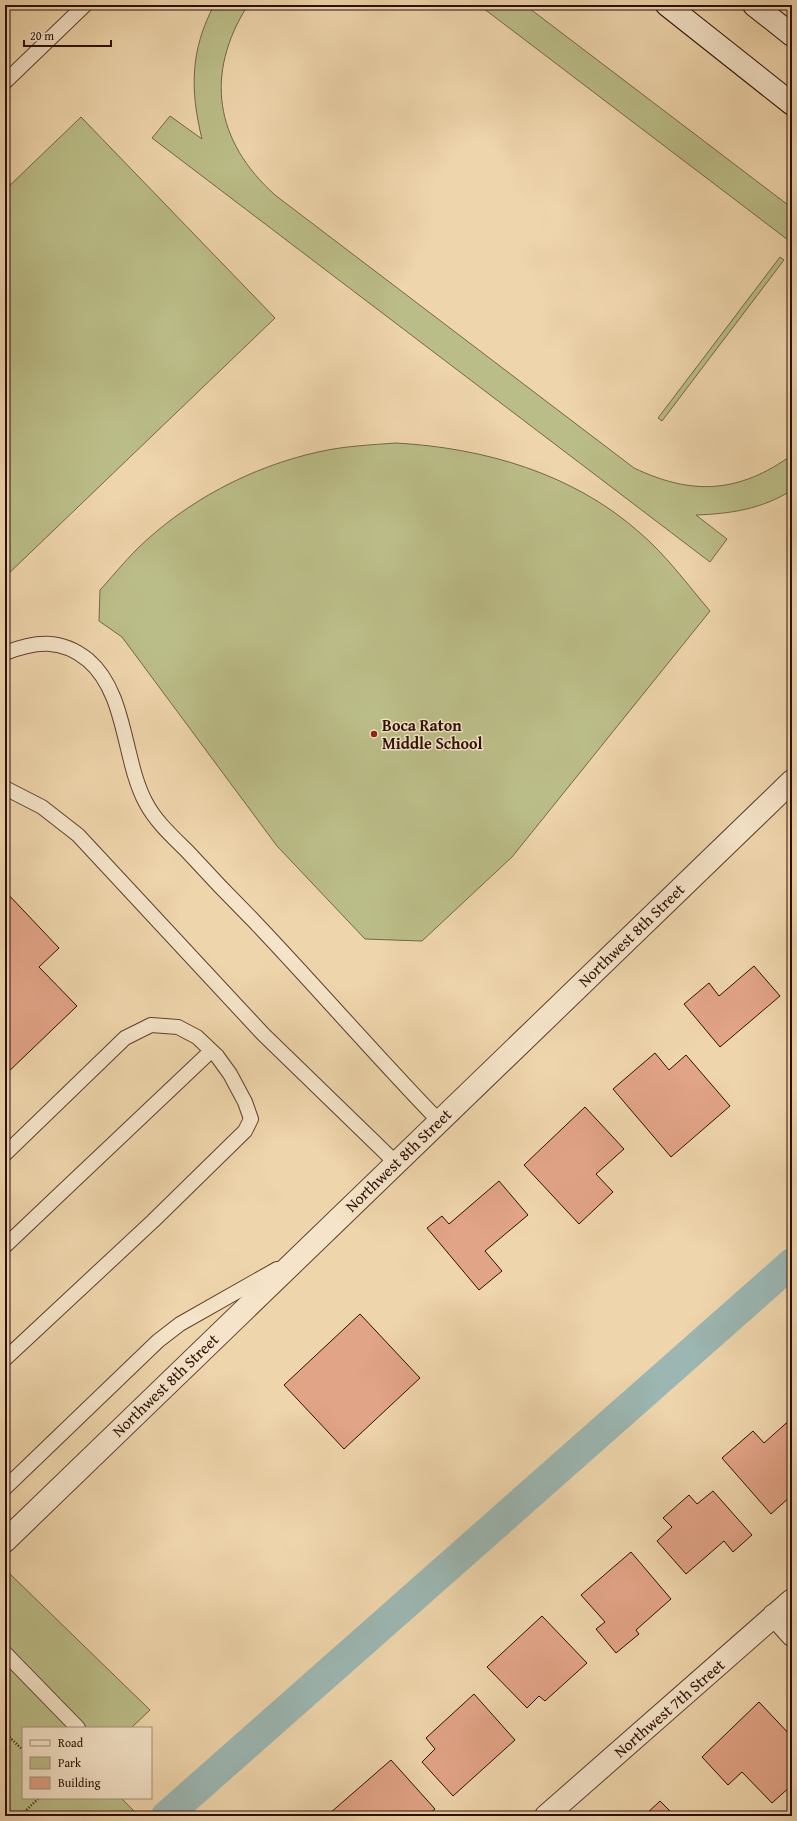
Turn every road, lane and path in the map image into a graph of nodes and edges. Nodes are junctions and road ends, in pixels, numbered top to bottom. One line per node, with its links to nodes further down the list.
1 (85, 5): 5 (lane)
2 (666, 5): 6 (street)
3 (754, 5): 4 (street)
4 (792, 35)
5 (5, 82)
6 (792, 104)
7 (5, 653): 11 (lane)
8 (792, 781): 11 (street, Northwest 8th Street)
9 (5, 788): 13 (lane)
10 (211, 1051): 12 (lane); 14 (lane); 16 (lane)
11 (438, 1121): 13 (street, Northwest 8th Street)
12 (5, 1154)
13 (396, 1162): 15 (street, Northwest 8th Street)
14 (5, 1246)
15 (295, 1259): 17 (lane); 18 (street, Northwest 8th Street)
16 (5, 1359)
17 (5, 1488)
18 (5, 1541)
19 (792, 1600): 20 (street, Northwest 7th Street)
20 (774, 1615): 21 (street); 28 (street, Northwest 7th Street)
21 (792, 1635)
22 (5, 1653): 23 (lane)
23 (77, 1727)
24 (5, 1733): 25 (path)
25 (22, 1749)
26 (38, 1799): 27 (path)
27 (20, 1816)
28 (546, 1816)

